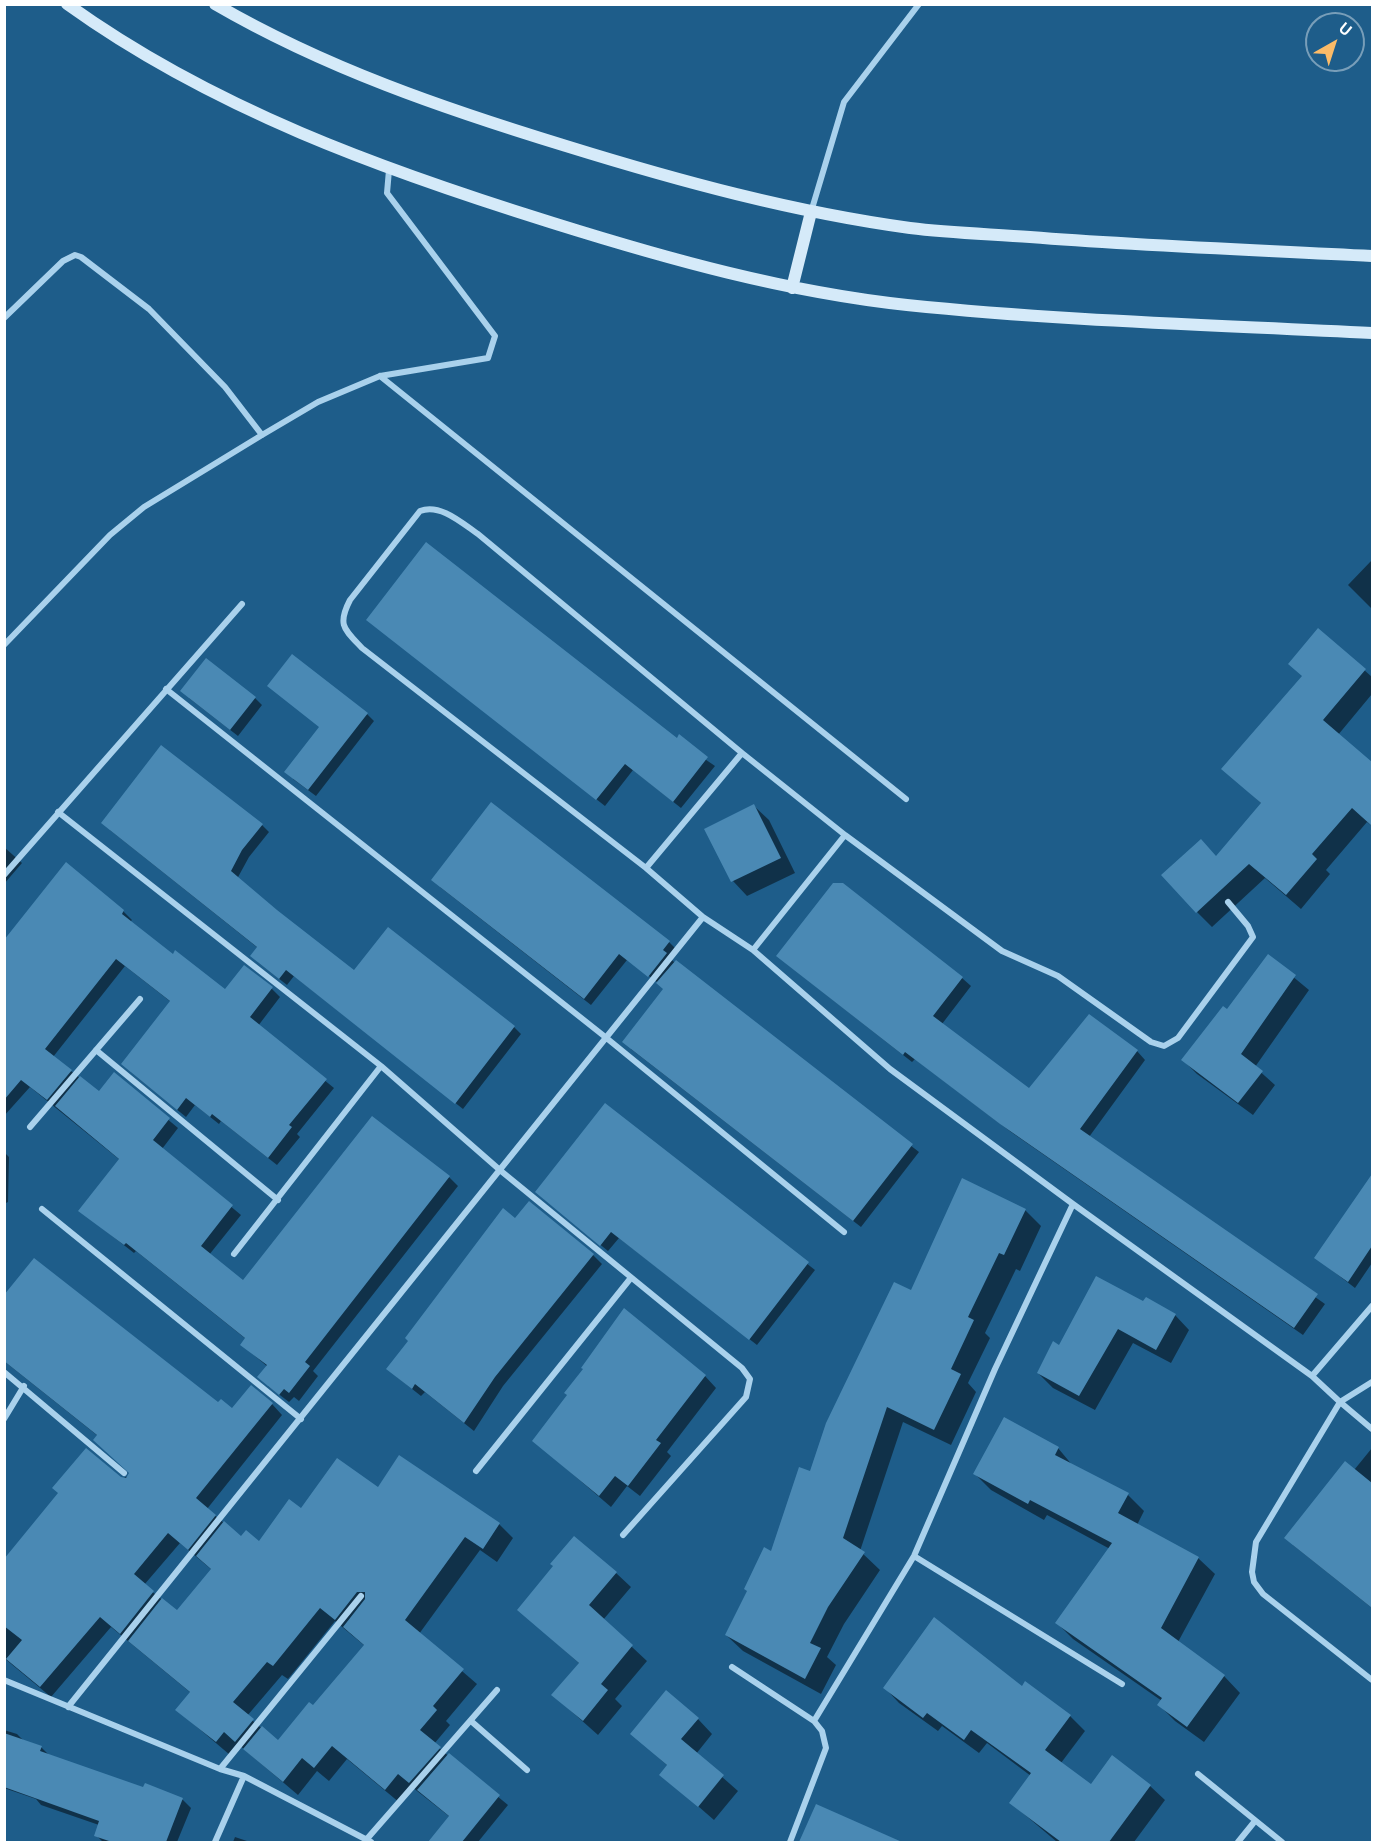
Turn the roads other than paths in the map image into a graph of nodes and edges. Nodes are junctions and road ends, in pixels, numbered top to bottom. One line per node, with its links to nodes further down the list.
1 (67, 4): 4 (street)
2 (215, 4): 5 (street)
3 (920, 4): 5 (street)
4 (389, 170): 7 (street); 10 (street)
5 (811, 213): 6 (street); 7 (street)
6 (1372, 256)
7 (792, 288): 9 (street)
8 (4, 318): 11 (street)
9 (1372, 333)
10 (380, 376): 11 (street); 16 (street)
11 (262, 435): 13 (street)
12 (243, 604): 14 (street)
13 (4, 645)
14 (166, 689): 17 (street); 25 (street)
15 (742, 753): 18 (street); 19 (street); 19 (street)
16 (906, 799)
17 (58, 812): 20 (street); 27 (street)
18 (845, 835): 21 (street); 23 (street)
19 (646, 868): 22 (street)
20 (4, 875)
21 (1228, 902)
22 (703, 916): 23 (street); 25 (street)
23 (753, 950): 31 (street)
24 (140, 999): 26 (street)
25 (604, 1036): 29 (street); 33 (street)
26 (96, 1050): 28 (street); 30 (street)
27 (381, 1066): 29 (street); 30 (street)
28 (30, 1127)
29 (501, 1171): 35 (street); 43 (street)
30 (278, 1200): 34 (street)
31 (1073, 1204): 38 (street); 48 (street)
32 (42, 1209): 43 (street)
33 (844, 1232)
34 (234, 1254)
35 (630, 1279): 45 (street); 47 (street)
36 (1372, 1306): 38 (street)
37 (4, 1372): 40 (street)
38 (1312, 1376): 41 (street)
39 (1372, 1382): 41 (street)
40 (24, 1386): 42 (street); 46 (street)
41 (1340, 1402): 44 (street); 52 (street)
42 (4, 1419)
43 (301, 1419): 55 (street)
44 (1372, 1429)
45 (476, 1471)
46 (124, 1473)
47 (623, 1535)
48 (914, 1556): 53 (street); 57 (street)
49 (361, 1596): 58 (street)
50 (732, 1667): 57 (street)
51 (4, 1680): 55 (street)
52 (1372, 1680)
53 (1122, 1683)
54 (497, 1690): 56 (street)
55 (68, 1707): 58 (street)
56 (471, 1721): 59 (street); 63 (street)
57 (814, 1721): 65 (street)
58 (220, 1769): 61 (street)
59 (527, 1770)
60 (1197, 1774): 62 (street)
61 (244, 1776): 63 (street); 64 (street)
62 (1256, 1821): 66 (street); 67 (street)
63 (369, 1841)
64 (216, 1842)
65 (790, 1842)
66 (1238, 1842)
67 (1282, 1842)

